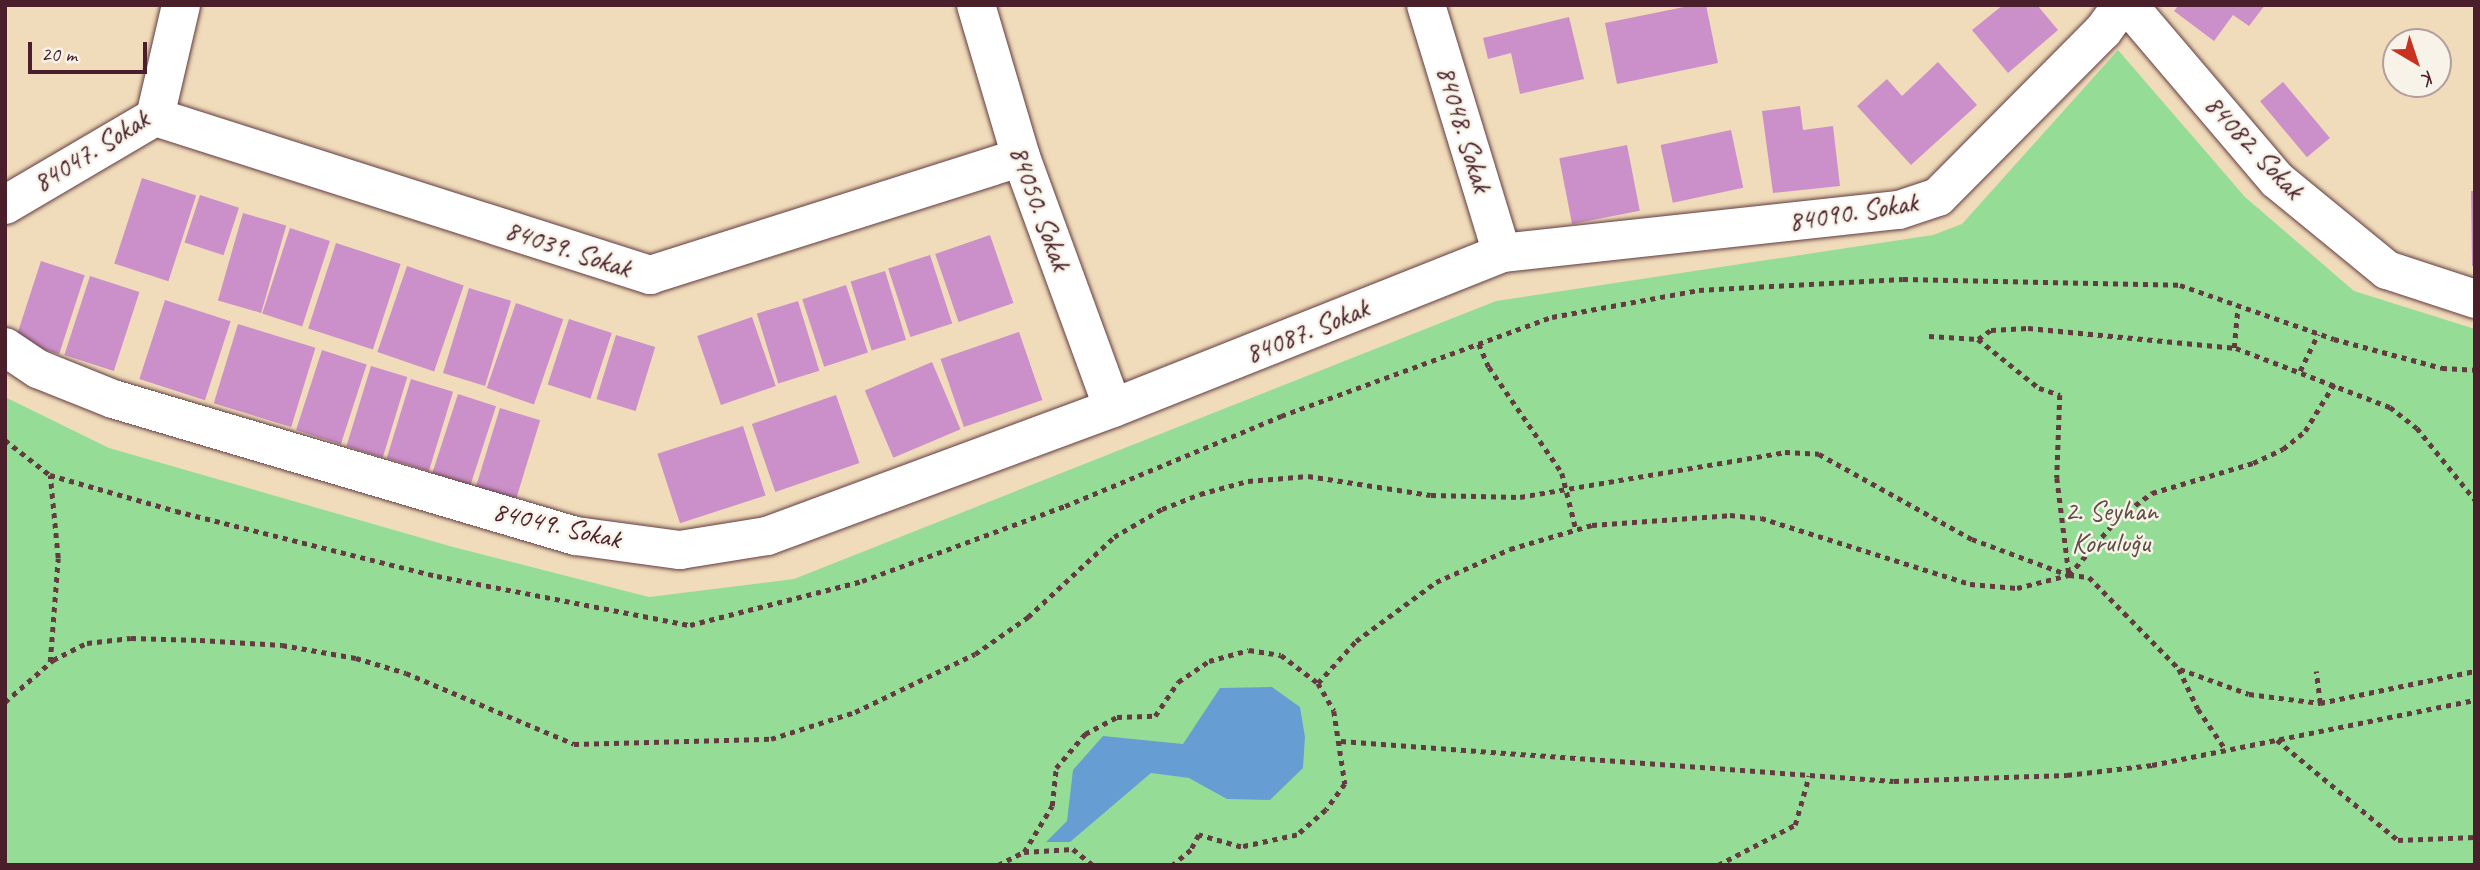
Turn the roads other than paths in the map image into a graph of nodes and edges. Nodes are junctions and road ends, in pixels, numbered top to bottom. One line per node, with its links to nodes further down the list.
1 (181, 5): 6 (street, 84047. Sokak)
2 (976, 5): 7 (street, 84050. Sokak)
3 (2122, 5): 9 (street, 84090. Sokak)
4 (2128, 5): 10 (street, 84082. Sokak)
5 (1431, 6): 9 (street, 84048. Sokak)
6 (155, 117): 7 (street, 84039. Sokak); 8 (street, 84047. Sokak)
7 (1021, 157): 12 (street, 84050. Sokak)
8 (5, 205)
9 (1502, 253): 12 (street, 84087. Sokak)
10 (2475, 299)
11 (5, 347): 12 (street, 84049. Sokak)
12 (1113, 408)

